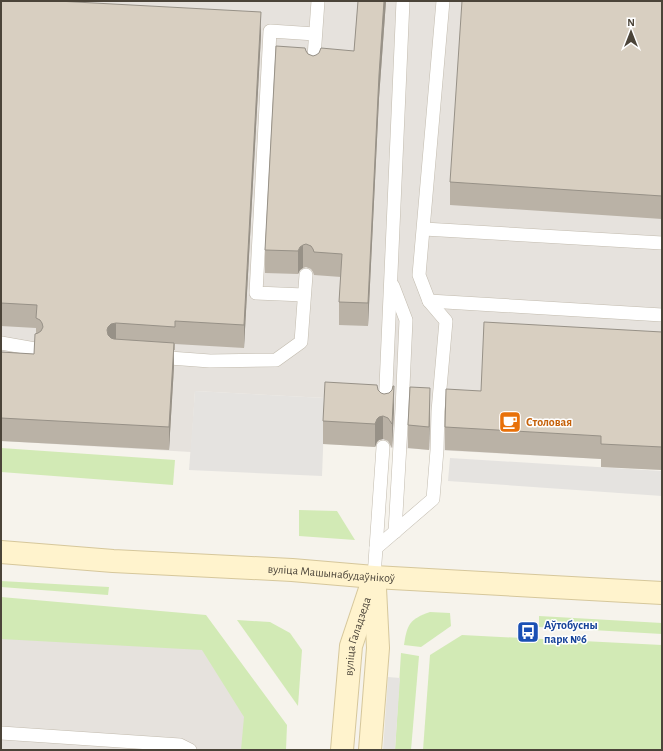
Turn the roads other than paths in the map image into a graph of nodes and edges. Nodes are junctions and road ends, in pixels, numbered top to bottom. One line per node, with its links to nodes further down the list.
1 (318, 1): 4 (lane)
2 (403, 1): 9 (lane)
3 (443, 1): 6 (lane)
4 (315, 34): 5 (lane); 10 (lane)
5 (313, 71)
6 (424, 229): 7 (lane); 11 (lane)
7 (662, 244)
8 (306, 275): 10 (lane)
9 (391, 280): 16 (lane); 18 (lane)
10 (304, 295): 15 (lane)
11 (429, 301): 12 (lane); 18 (lane)
12 (662, 315)
13 (1, 343): 14 (lane)
14 (35, 349)
15 (146, 356)
16 (385, 408)
17 (384, 447): 19 (lane)
18 (394, 532): 19 (lane)
19 (376, 548): 21 (lane)
20 (1, 552): 21 (main road, вуліца Машынабудаўнікоў)
21 (374, 577): 22 (main road, вуліца Машынабудаўнікоў); 25 (main road, вуліца Галадзеда); 26 (main road, вуліца Галадзеда)
22 (662, 593)
23 (1, 733): 24 (lane)
24 (190, 750)
25 (342, 750)
26 (370, 750)

